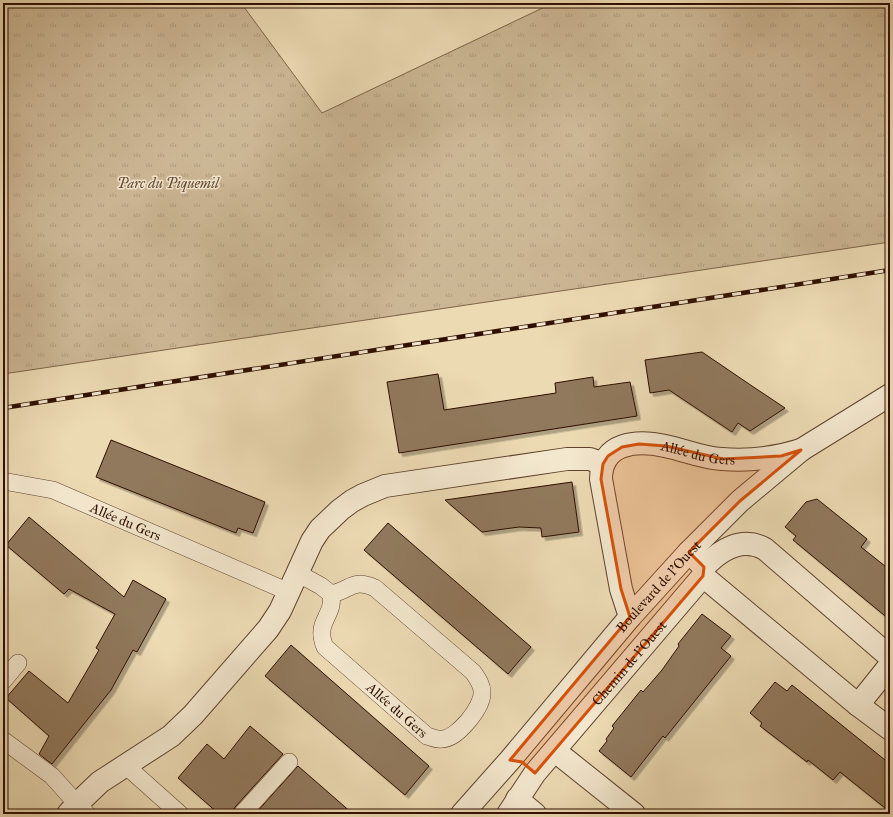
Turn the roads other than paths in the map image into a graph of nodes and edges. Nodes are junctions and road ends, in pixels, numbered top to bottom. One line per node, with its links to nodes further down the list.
1 (890, 395): 2 (street, Boulevard de l'Ouest)
2 (801, 450): 3 (street, Allée du Gers); 5 (street, Boulevard de l'Ouest)
3 (603, 464): 7 (street); 9 (street)
4 (3, 481): 7 (lane, Allée du Gers)
5 (689, 552): 6 (street); 9 (street, Boulevard de l'Ouest)
6 (704, 572): 10 (street, Boulevard de l'Ouest); 14 (street, Boulevard de l'Ouest); 17 (street, Chemin de l'Ouest)
7 (293, 582): 8 (lane, Allée du Gers); 20 (street)
8 (331, 594): 8 (lane, Allée du Gers)
9 (630, 617): 18 (street, Boulevard de l'Ouest)
10 (890, 657)
11 (18, 663): 13 (lane)
12 (890, 665): 14 (street)
13 (3, 681)
14 (858, 705): 15 (street, Boulevard de l'Ouest)
15 (890, 729)
16 (3, 740): 23 (lane)
17 (555, 751): 21 (street, Chemin de l'Ouest); 28 (street)
18 (510, 760): 21 (street); 26 (street, Boulevard de l'Ouest)
19 (289, 762): 25 (lane)
20 (125, 765): 23 (street); 24 (lane)
21 (535, 774): 22 (street, Chemin de l'Ouest)
22 (513, 807): 27 (street)
23 (77, 811)
24 (180, 814)
25 (242, 814)
26 (462, 814)
27 (535, 814)
28 (634, 814)

